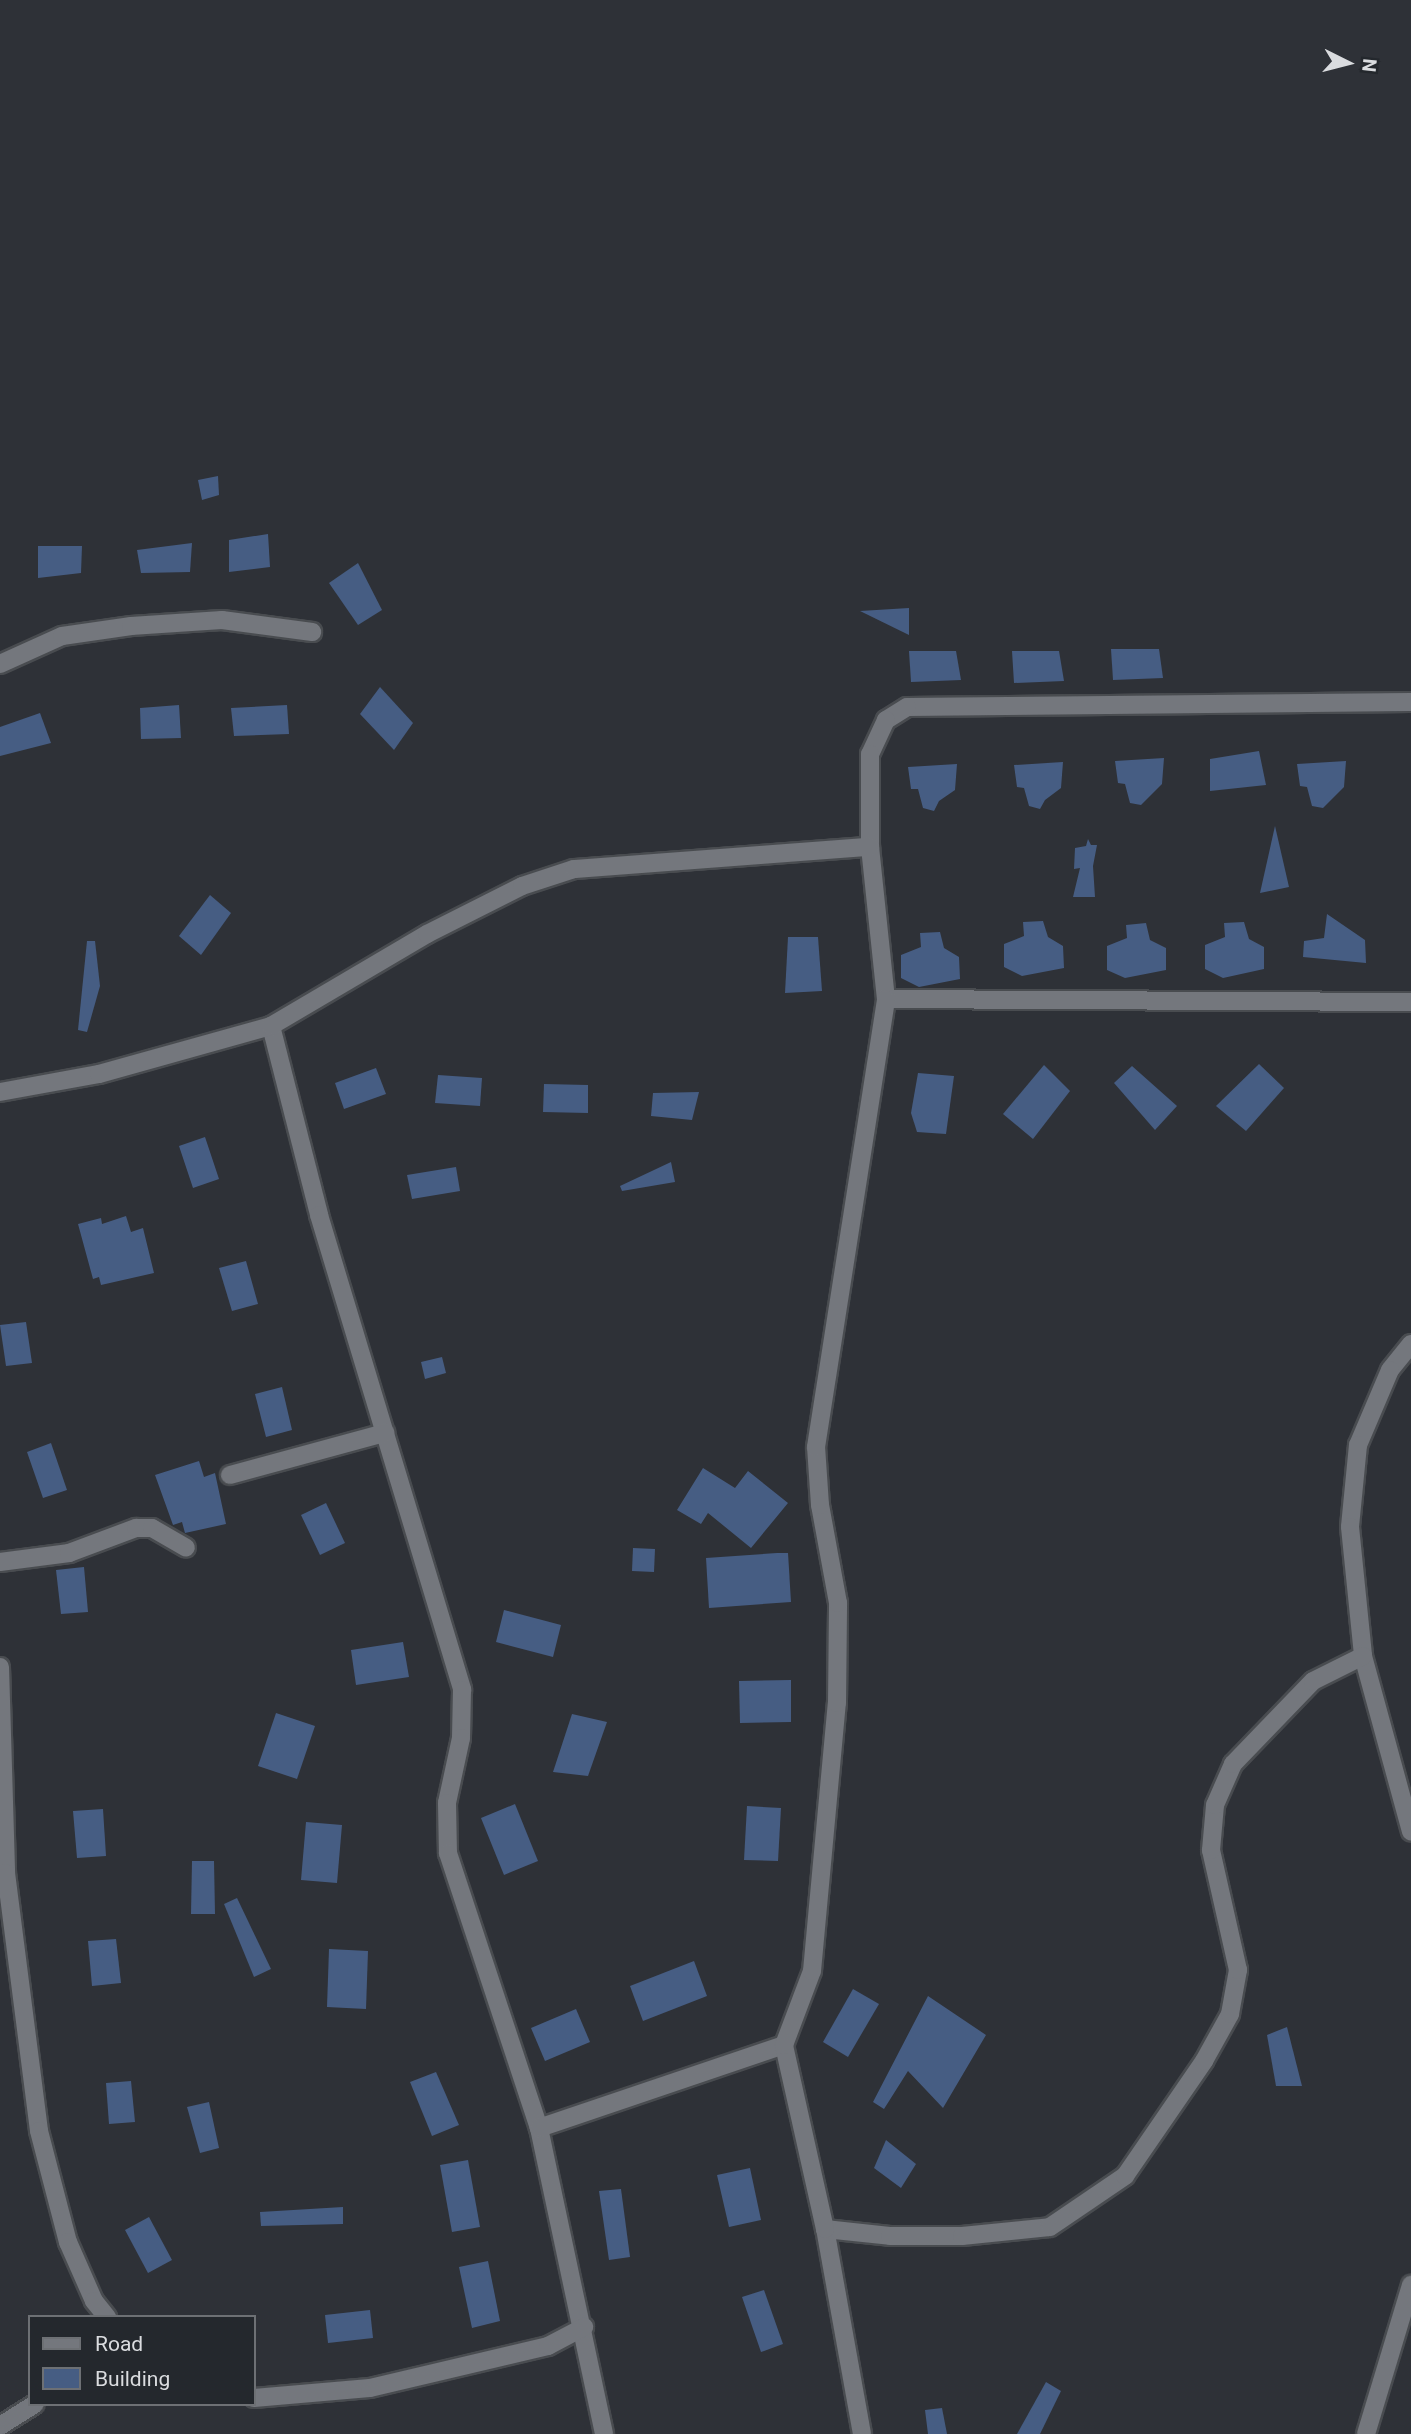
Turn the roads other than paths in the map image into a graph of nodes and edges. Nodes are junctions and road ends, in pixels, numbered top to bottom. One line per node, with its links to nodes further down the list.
1 (312, 632): 2 (street)
2 (0, 664)
3 (1411, 702): 4 (street)
4 (870, 847): 5 (street); 7 (street)
5 (886, 999): 6 (street); 18 (street)
6 (1411, 1002)
7 (271, 1026): 8 (street); 10 (street)
8 (0, 1092)
9 (1411, 1344): 14 (street)
10 (385, 1433): 11 (street); 19 (street)
11 (230, 1475)
12 (186, 1548): 13 (street)
13 (0, 1562)
14 (1363, 1656): 16 (street); 20 (street)
15 (0, 1667): 17 (street)
16 (1411, 1832)
17 (3, 1873): 22 (street)
18 (784, 2045): 19 (street); 20 (street)
19 (539, 2128): 23 (street)
20 (825, 2229): 28 (street)
21 (1411, 2285): 29 (street)
22 (90, 2309)
23 (584, 2327): 24 (street); 27 (street)
24 (256, 2398)
25 (32, 2406): 26 (street)
26 (0, 2426)
27 (604, 2434)
28 (862, 2434)
29 (1366, 2434)

